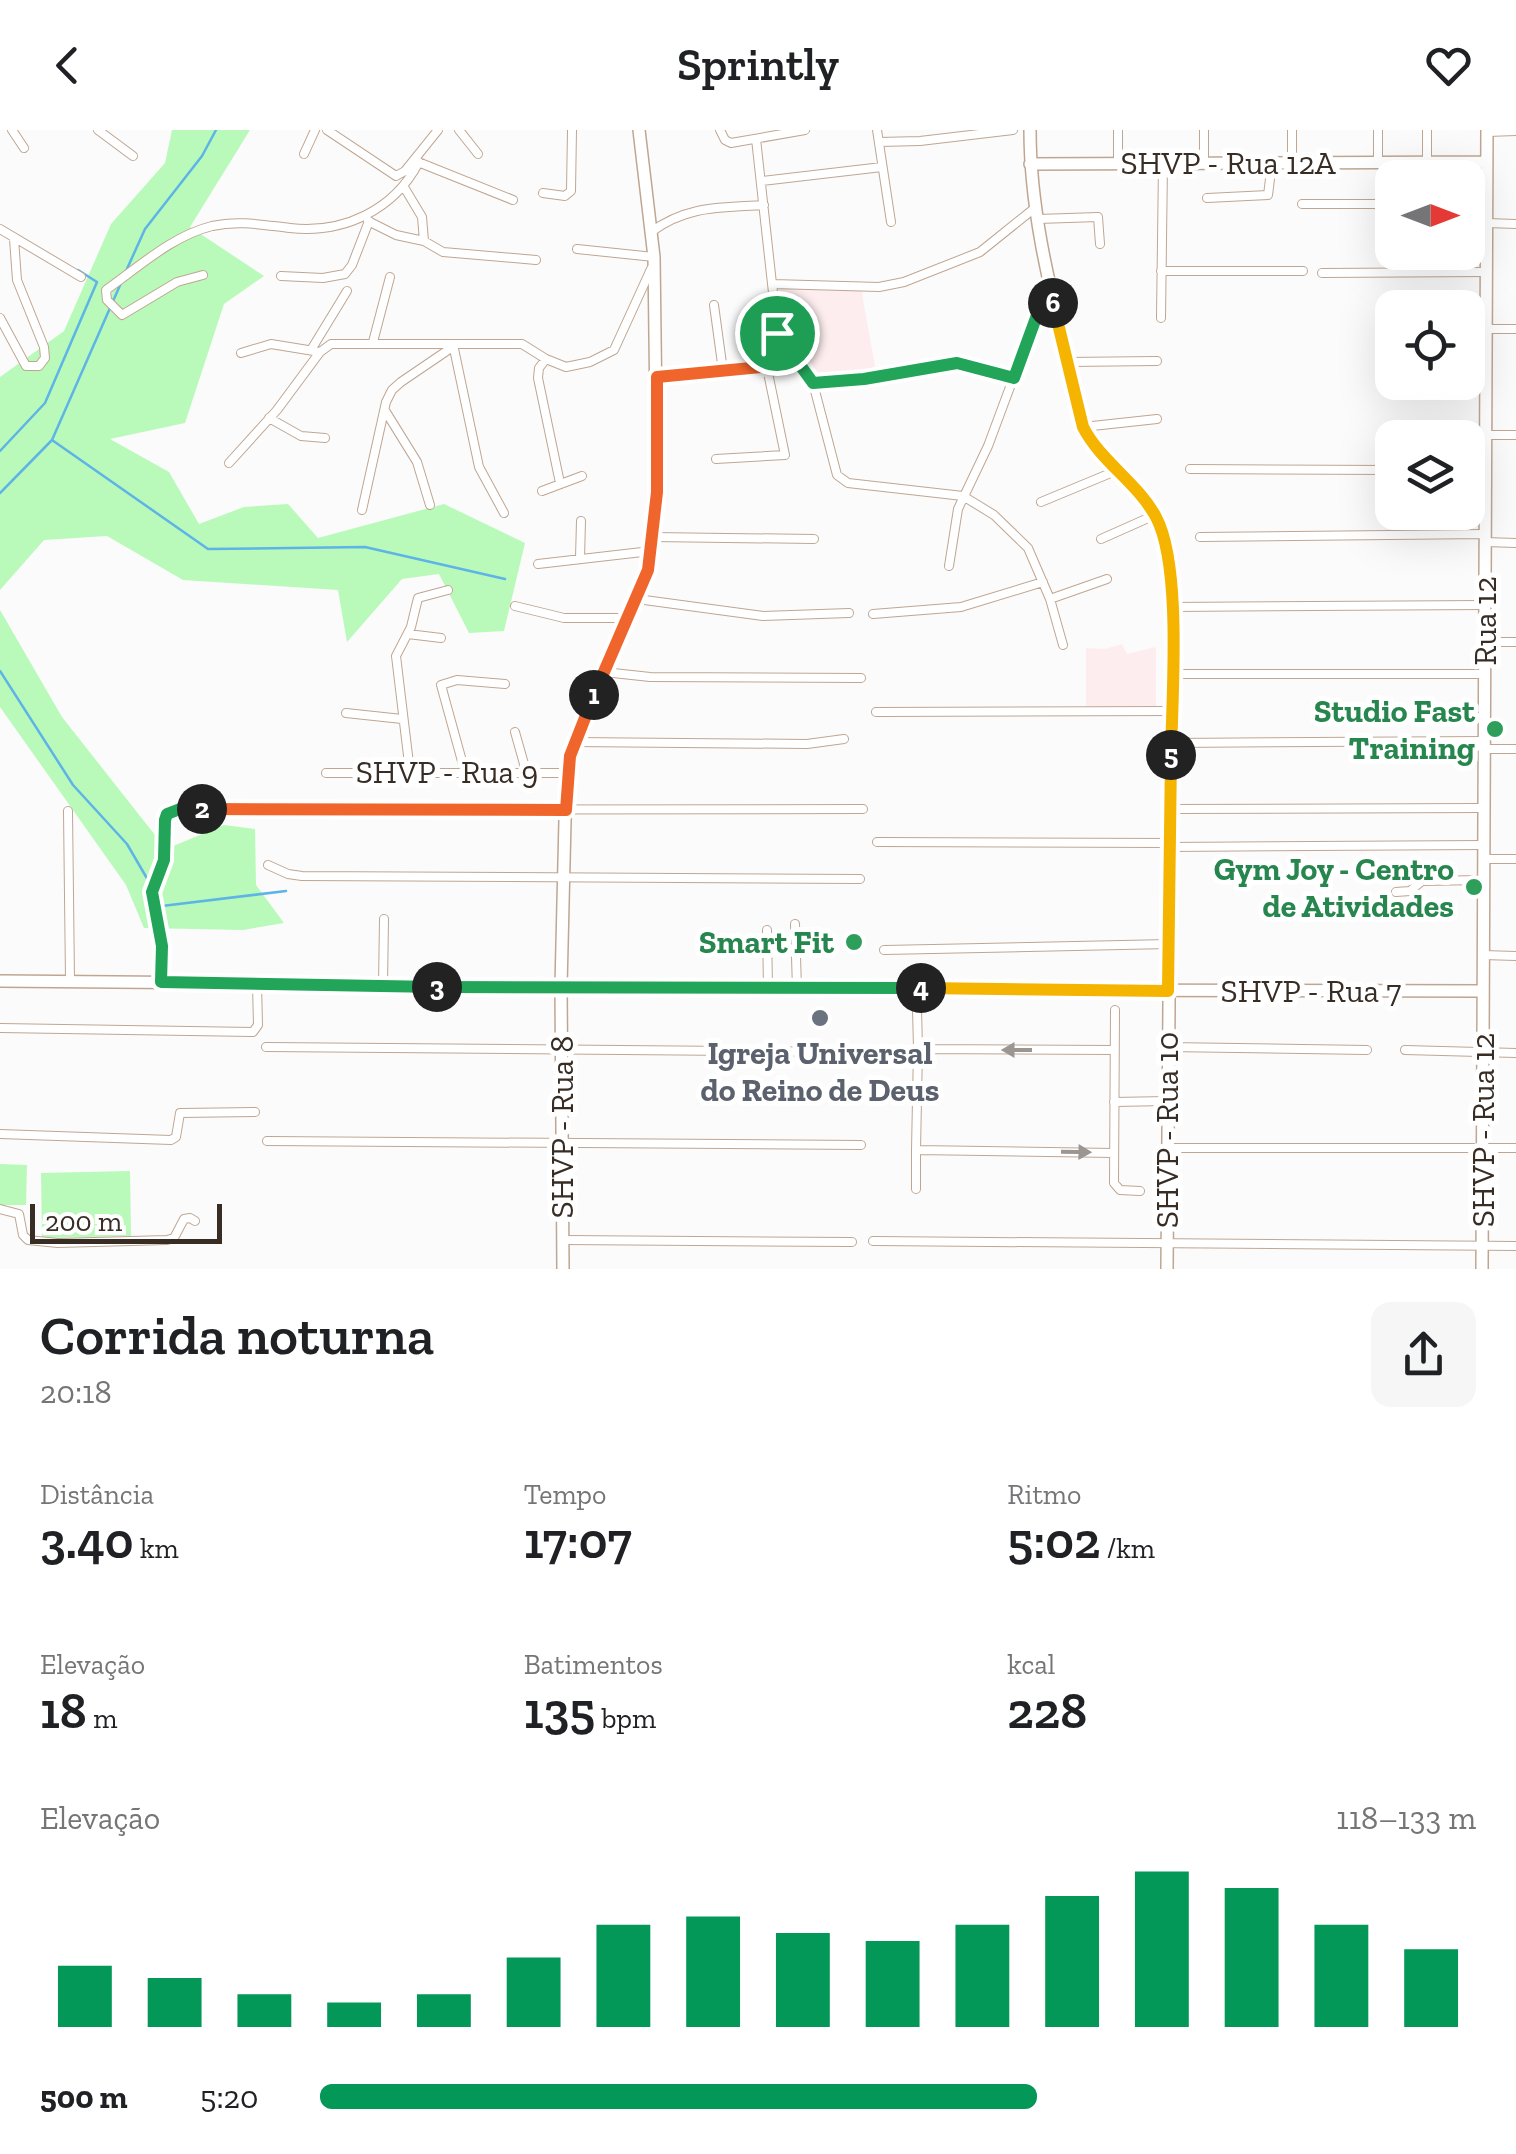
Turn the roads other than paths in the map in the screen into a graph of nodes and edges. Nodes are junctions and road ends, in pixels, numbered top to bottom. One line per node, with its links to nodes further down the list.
1 (12, 130): 24 (street)
2 (98, 130): 27 (street)
3 (316, 130): 25 (street)
4 (327, 130): 30 (street)
5 (438, 130): 30 (street)
6 (459, 130): 26 (street)
7 (572, 130): 42 (street)
8 (639, 130): 55 (street, SHVP - Rua 8)
9 (720, 130): 22 (street)
10 (805, 130): 20 (street)
11 (877, 130): 23 (street)
12 (1013, 130): 23 (street)
13 (1030, 130): 36 (street)
14 (1118, 130): 33 (street)
15 (1204, 130): 38 (street)
16 (1292, 130): 35 (street)
17 (1378, 130): 28 (street)
18 (1427, 130): 29 (street)
19 (1488, 131): 21 (street); 32 (street, Rua 12)
20 (784, 132): 22 (street)
21 (1516, 132)
22 (756, 139): 40 (street)
23 (879, 142): 39 (street)
24 (24, 148)
25 (304, 154)
26 (478, 154)
27 (132, 156)
28 (1378, 160)
29 (1427, 160)
30 (417, 161): 41 (street); 44 (street)
31 (1375, 162): 35 (street, SHVP - Rua 12A)
32 (1487, 162): 47 (street, Rua 12)
33 (1118, 163): 36 (street, SHVP - Rua 12A); 37 (street, SHVP - Rua 12A)
34 (1272, 163): 35 (street, SHVP - Rua 12A); 38 (street, SHVP - Rua 12A); 43 (street)
35 (1292, 163)
36 (1030, 164): 49 (street)
37 (1163, 164): 38 (street, SHVP - Rua 12A); 62 (street)
38 (1204, 164)
39 (882, 168): 40 (street); 51 (street)
40 (762, 181): 48 (street)
41 (404, 187): 50 (street); 57 (street)
42 (543, 192)
43 (1207, 198)
44 (513, 200)
45 (1302, 204): 46 (street)
46 (1375, 204)
47 (1487, 204): 52 (street, Rua 12)
48 (764, 205): 55 (street); 70 (street)
49 (1037, 213): 58 (street); 70 (street); 71 (street)
50 (370, 217): 57 (street); 66 (street); 67 (street)
51 (891, 222)
52 (1486, 223): 53 (street); 65 (street, Rua 12)
53 (1516, 224)
54 (0, 229): 56 (street)
55 (652, 232): 61 (street, SHVP - Rua 8)
56 (14, 239): 68 (street); 74 (street)
57 (424, 241): 60 (street)
58 (1100, 244)
59 (577, 249): 61 (street)
60 (536, 260)
61 (654, 260): 83 (street); 88 (street, SHVP - Rua 8)
62 (1161, 271): 63 (street); 75 (street)
63 (1304, 271)
64 (1322, 272): 65 (street)
65 (1486, 272): 76 (street, Rua 12)
66 (202, 275)
67 (281, 276)
68 (82, 277)
69 (390, 277): 78 (street)
70 (773, 284): 82 (street)
71 (1048, 285): 85 (street); 89 (street)
72 (347, 291): 80 (street)
73 (714, 305): 87 (street)
74 (0, 318)
75 (1161, 318)
76 (1486, 328): 77 (street); 95 (street, Rua 12)
77 (1516, 329)
78 (373, 342): 79 (street); 80 (street)
79 (453, 345): 83 (street); 91 (street); 111 (street)
80 (316, 351): 81 (street); 92 (street)
81 (240, 353)
82 (786, 358): 86 (street); 90 (street)
83 (546, 359): 105 (street)
84 (1157, 361): 85 (street)
85 (1068, 362): 94 (street)
86 (769, 367): 87 (street); 98 (street)
87 (723, 370): 88 (street)
88 (657, 377): 119 (street, SHVP - Rua 8)
89 (1014, 378): 90 (street); 107 (street)
90 (813, 383): 107 (street)
91 (386, 412): 109 (street); 110 (street)
92 (269, 418): 97 (street); 99 (street)
93 (1156, 419): 94 (street)
94 (1083, 427): 100 (street)
95 (1486, 435): 96 (street); 103 (street, Rua 12)
96 (1516, 435)
97 (325, 438)
98 (716, 459)
99 (229, 462)
100 (1118, 470): 108 (street); 112 (street)
101 (1190, 470): 102 (street)
102 (1375, 470)
103 (1486, 471): 115 (street, Rua 12)
104 (582, 476): 105 (street)
105 (560, 483): 106 (street)
106 (542, 491)
107 (964, 496): 122 (street); 124 (street)
108 (1041, 502)
109 (430, 506)
110 (362, 510)
111 (504, 513)
112 (1155, 515): 117 (street); 129 (street, SHVP - Rua 10)
113 (581, 521): 120 (street)
114 (1200, 536): 115 (street)
115 (1485, 538): 118 (street); 130 (street, Rua 12)
116 (814, 539): 119 (street)
117 (1102, 540)
118 (1516, 543)
119 (652, 544): 120 (street); 126 (street, SHVP - Rua 8)
120 (580, 558): 121 (street)
121 (538, 564)
122 (949, 566)
123 (1107, 579): 127 (street)
124 (1044, 582): 127 (street); 132 (street)
125 (448, 590): 134 (street)
126 (637, 599): 131 (street); 133 (street, SHVP - Rua 8)
127 (1050, 599): 138 (street)
128 (516, 606): 133 (street)
129 (1172, 606): 130 (street); 140 (street, SHVP - Rua 10)
130 (1485, 606): 136 (street, Rua 12)
131 (849, 613)
132 (873, 614)
133 (628, 618): 139 (street, SHVP - Rua 8)
134 (408, 634): 135 (street); 147 (street)
135 (441, 638)
136 (1484, 642): 137 (street); 141 (street, Rua 12)
137 (1516, 642)
138 (1063, 644)
139 (604, 672): 142 (street); 150 (street, SHVP - Rua 8)
140 (1171, 674): 141 (street); 144 (street, SHVP - Rua 10)
141 (1484, 674): 152 (street, Rua 12)
142 (860, 678)
143 (505, 684): 157 (street)
144 (1170, 711): 145 (street); 151 (street, SHVP - Rua 10)
145 (876, 712)
146 (346, 714): 147 (street)
147 (402, 719): 156 (street)
148 (514, 732): 154 (street)
149 (844, 739): 150 (street)
150 (574, 742): 158 (street, SHVP - Rua 8)
151 (1171, 742): 152 (street); 161 (street, SHVP - Rua 10)
152 (1484, 745): 153 (street); 159 (street, Rua 12)
153 (1516, 750)
154 (526, 771): 157 (street, SHVP - Rua 9); 158 (street, SHVP - Rua 9)
155 (326, 772): 156 (street, SHVP - Rua 9)
156 (410, 772): 157 (street, SHVP - Rua 9)
157 (464, 772)
158 (567, 773): 162 (street, SHVP - Rua 8)
159 (1484, 808): 161 (street); 166 (street, Rua 12)
160 (863, 809): 162 (street)
161 (1170, 809): 165 (street, SHVP - Rua 10)
162 (566, 810): 169 (street, SHVP - Rua 8); 182 (street)
163 (68, 812): 180 (street)
164 (877, 842): 165 (street)
165 (1169, 845): 166 (street); 176 (street, SHVP - Rua 10)
166 (1483, 852): 167 (street); 171 (street, Rua 12)
167 (1516, 859)
168 (268, 865): 169 (street)
169 (564, 876): 170 (street); 185 (street, SHVP - Rua 8)
170 (860, 879)
171 (1484, 880): 172 (street); 178 (street, Rua 12)
172 (1396, 892)
173 (384, 919): 184 (street)
174 (796, 924): 187 (street)
175 (767, 930): 186 (street)
176 (1168, 944): 177 (street); 188 (street, SHVP - Rua 10)
177 (884, 950)
178 (1484, 955): 179 (street); 189 (street, Rua 12)
179 (1516, 956)
180 (70, 980): 181 (street, SHVP - Rua 7); 182 (street, SHVP - Rua 7)
181 (0, 981)
182 (161, 982): 183 (street, SHVP - Rua 7)
183 (258, 984): 184 (street, SHVP - Rua 7); 192 (street)
184 (383, 986): 185 (street, SHVP - Rua 7)
185 (561, 986): 186 (street, SHVP - Rua 7); 196 (street, SHVP - Rua 8)
186 (768, 988): 187 (street, SHVP - Rua 7)
187 (796, 988): 188 (street, SHVP - Rua 7)
188 (1168, 991): 189 (street, SHVP - Rua 7); 194 (street, SHVP - Rua 10)
189 (1483, 991): 200 (street, SHVP - Rua 12)
190 (916, 1009): 195 (street)
191 (1115, 1010): 197 (street)
192 (0, 1028)
193 (266, 1047): 196 (street)
194 (1167, 1047): 198 (street); 203 (street, SHVP - Rua 10)
195 (918, 1049): 197 (street, one-way to 195); 213 (street)
196 (563, 1050): 201 (street); 208 (street, SHVP - Rua 8)
197 (1114, 1050): 204 (street)
198 (1367, 1050)
199 (1405, 1050): 200 (street)
200 (1484, 1051): 202 (street); 211 (street, SHVP - Rua 12)
201 (852, 1052)
202 (1516, 1053)
203 (1167, 1101): 204 (street); 210 (street, SHVP - Rua 10)
204 (1114, 1102): 214 (street)
205 (255, 1112): 206 (street)
206 (0, 1134)
207 (267, 1141): 208 (street)
208 (564, 1144): 209 (street); 219 (street, SHVP - Rua 8)
209 (861, 1145)
210 (1167, 1148): 211 (street); 222 (street, SHVP - Rua 10)
211 (1483, 1148): 212 (street); 223 (street, SHVP - Rua 12)
212 (1516, 1148)
213 (916, 1150): 214 (street, one-way to 214); 215 (street)
214 (1114, 1152): 216 (street)
215 (916, 1189)
216 (1140, 1191)
217 (0, 1209): 218 (street)
218 (195, 1221)
219 (563, 1240): 221 (street); 225 (street, SHVP - Rua 8)
220 (873, 1241): 222 (street)
221 (852, 1242)
222 (1167, 1244): 223 (street); 226 (street, SHVP - Rua 10)
223 (1482, 1246): 224 (street); 227 (street, SHVP - Rua 12)
224 (1516, 1246)
225 (562, 1269)
226 (1167, 1269)
227 (1482, 1269)

